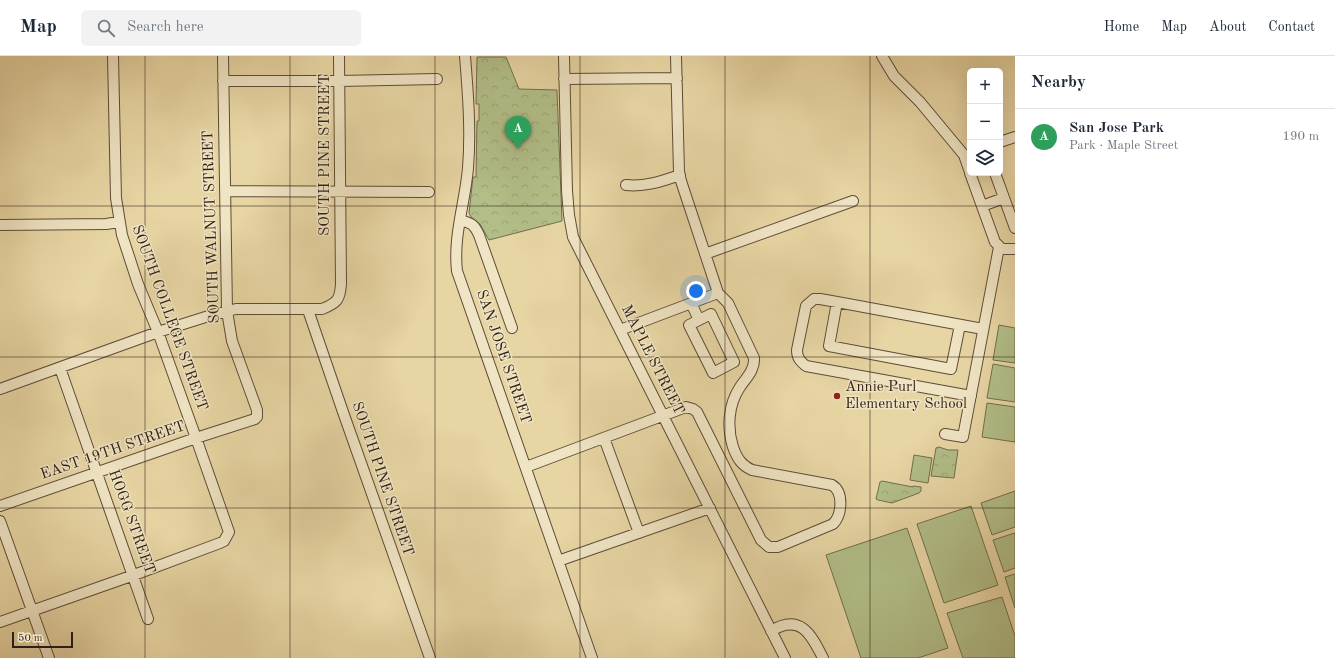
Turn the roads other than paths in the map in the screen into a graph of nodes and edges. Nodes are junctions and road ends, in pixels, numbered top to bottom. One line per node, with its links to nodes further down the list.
1 (113, 56): 27 (street, SOUTH COLLEGE STREET)
2 (223, 56): 11 (street, SOUTH WALNUT STREET)
3 (339, 56): 12 (street, SOUTH PINE STREET)
4 (465, 56): 26 (street, SAN JOSE STREET)
5 (564, 56): 10 (street, MAPLE STREET)
6 (676, 56): 8 (street)
7 (882, 56): 15 (street)
8 (677, 78): 10 (street); 16 (street)
9 (437, 79): 12 (street)
10 (564, 79): 42 (street, MAPLE STREET)
11 (223, 81): 12 (street); 20 (street, SOUTH WALNUT STREET)
12 (339, 81): 21 (street, SOUTH PINE STREET)
13 (1015, 137): 14 (street)
14 (1003, 141)
15 (967, 154)
16 (680, 175): 19 (street); 32 (street)
17 (971, 176): 25 (street)
18 (996, 176): 23 (street)
19 (626, 185)
20 (226, 191): 21 (street); 37 (street, SOUTH WALNUT STREET)
21 (340, 192): 22 (street); 36 (street, SOUTH PINE STREET)
22 (429, 192)
23 (1004, 198): 25 (street); 29 (street)
24 (853, 201): 32 (street)
25 (982, 206): 30 (street)
26 (460, 220): 40 (street); 52 (street, SAN JOSE STREET)
27 (119, 222): 28 (street); 43 (street, SOUTH COLLEGE STREET)
28 (0, 225)
29 (1015, 228)
30 (999, 246): 31 (street); 41 (street)
31 (1015, 249)
32 (705, 254): 33 (street)
33 (718, 293): 35 (street); 47 (street)
34 (837, 302): 39 (street); 39 (street); 46 (street)
35 (691, 303): 38 (street); 42 (street)
36 (308, 310): 37 (street); 65 (street, SOUTH PINE STREET)
37 (227, 311): 43 (street); 48 (street, SOUTH WALNUT STREET)
38 (699, 320): 38 (street)
39 (960, 325): 41 (street)
40 (512, 328)
41 (983, 329): 46 (street)
42 (620, 330): 47 (street, MAPLE STREET)
43 (158, 332): 44 (street); 50 (street, SOUTH COLLEGE STREET)
44 (60, 368): 45 (street); 53 (street, HOGG STREET)
45 (0, 389)
46 (970, 396): 49 (street)
47 (664, 416): 51 (street); 55 (street, MAPLE STREET)
48 (258, 417): 50 (street, EAST 19TH STREET)
49 (945, 434)
50 (196, 438): 53 (street, EAST 19TH STREET); 59 (street, SOUTH COLLEGE STREET)
51 (604, 438): 52 (street); 57 (street)
52 (526, 467): 58 (street, SAN JOSE STREET)
53 (97, 473): 54 (street, EAST 19TH STREET); 59 (street, HOGG STREET)
54 (0, 506)
55 (710, 508): 57 (street); 63 (street, MAPLE STREET)
56 (0, 521): 60 (street)
57 (639, 533): 58 (street)
58 (558, 561): 66 (street, SAN JOSE STREET)
59 (134, 575): 60 (street); 61 (street, HOGG STREET)
60 (32, 610): 62 (street); 64 (street)
61 (148, 618)
62 (0, 622)
63 (771, 630): 67 (street, MAPLE STREET); 68 (street)
64 (49, 658)
65 (430, 658)
66 (592, 658)
67 (785, 658)
68 (823, 658)

